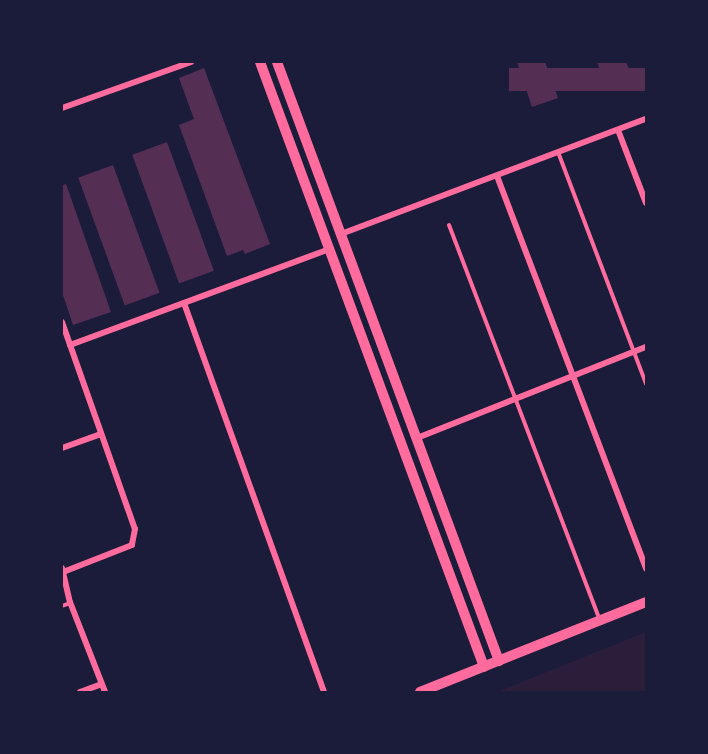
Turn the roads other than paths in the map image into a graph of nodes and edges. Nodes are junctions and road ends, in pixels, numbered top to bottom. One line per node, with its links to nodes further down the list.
1 (191, 62): 4 (street)
2 (260, 62): 12 (main road)
3 (277, 62): 11 (main road)
4 (62, 108)
5 (646, 119): 6 (street)
6 (618, 130): 7 (street); 9 (street)
7 (558, 152): 8 (street); 17 (lane)
8 (497, 176): 11 (street); 18 (street)
9 (646, 203)
10 (449, 225): 20 (lane)
11 (341, 234): 22 (main road)
12 (329, 249): 13 (street); 31 (main road)
13 (184, 303): 15 (street); 35 (street)
14 (62, 322): 15 (street)
15 (70, 345): 21 (street)
16 (646, 347): 17 (street)
17 (634, 352): 18 (street); 19 (lane)
18 (573, 376): 20 (street); 24 (street)
19 (646, 384)
20 (516, 399): 22 (street); 29 (lane)
21 (101, 434): 23 (street); 25 (street)
22 (417, 438): 30 (main road)
23 (62, 448)
24 (646, 569)
25 (62, 570): 26 (street)
26 (70, 602): 28 (lane); 32 (street)
27 (646, 602): 29 (main road)
28 (62, 606)
29 (600, 620): 30 (main road)
30 (499, 661): 31 (main road)
31 (484, 667): 36 (main road)
32 (102, 684): 33 (street); 34 (street)
33 (80, 693)
34 (105, 693)
35 (324, 693)
36 (420, 693)

